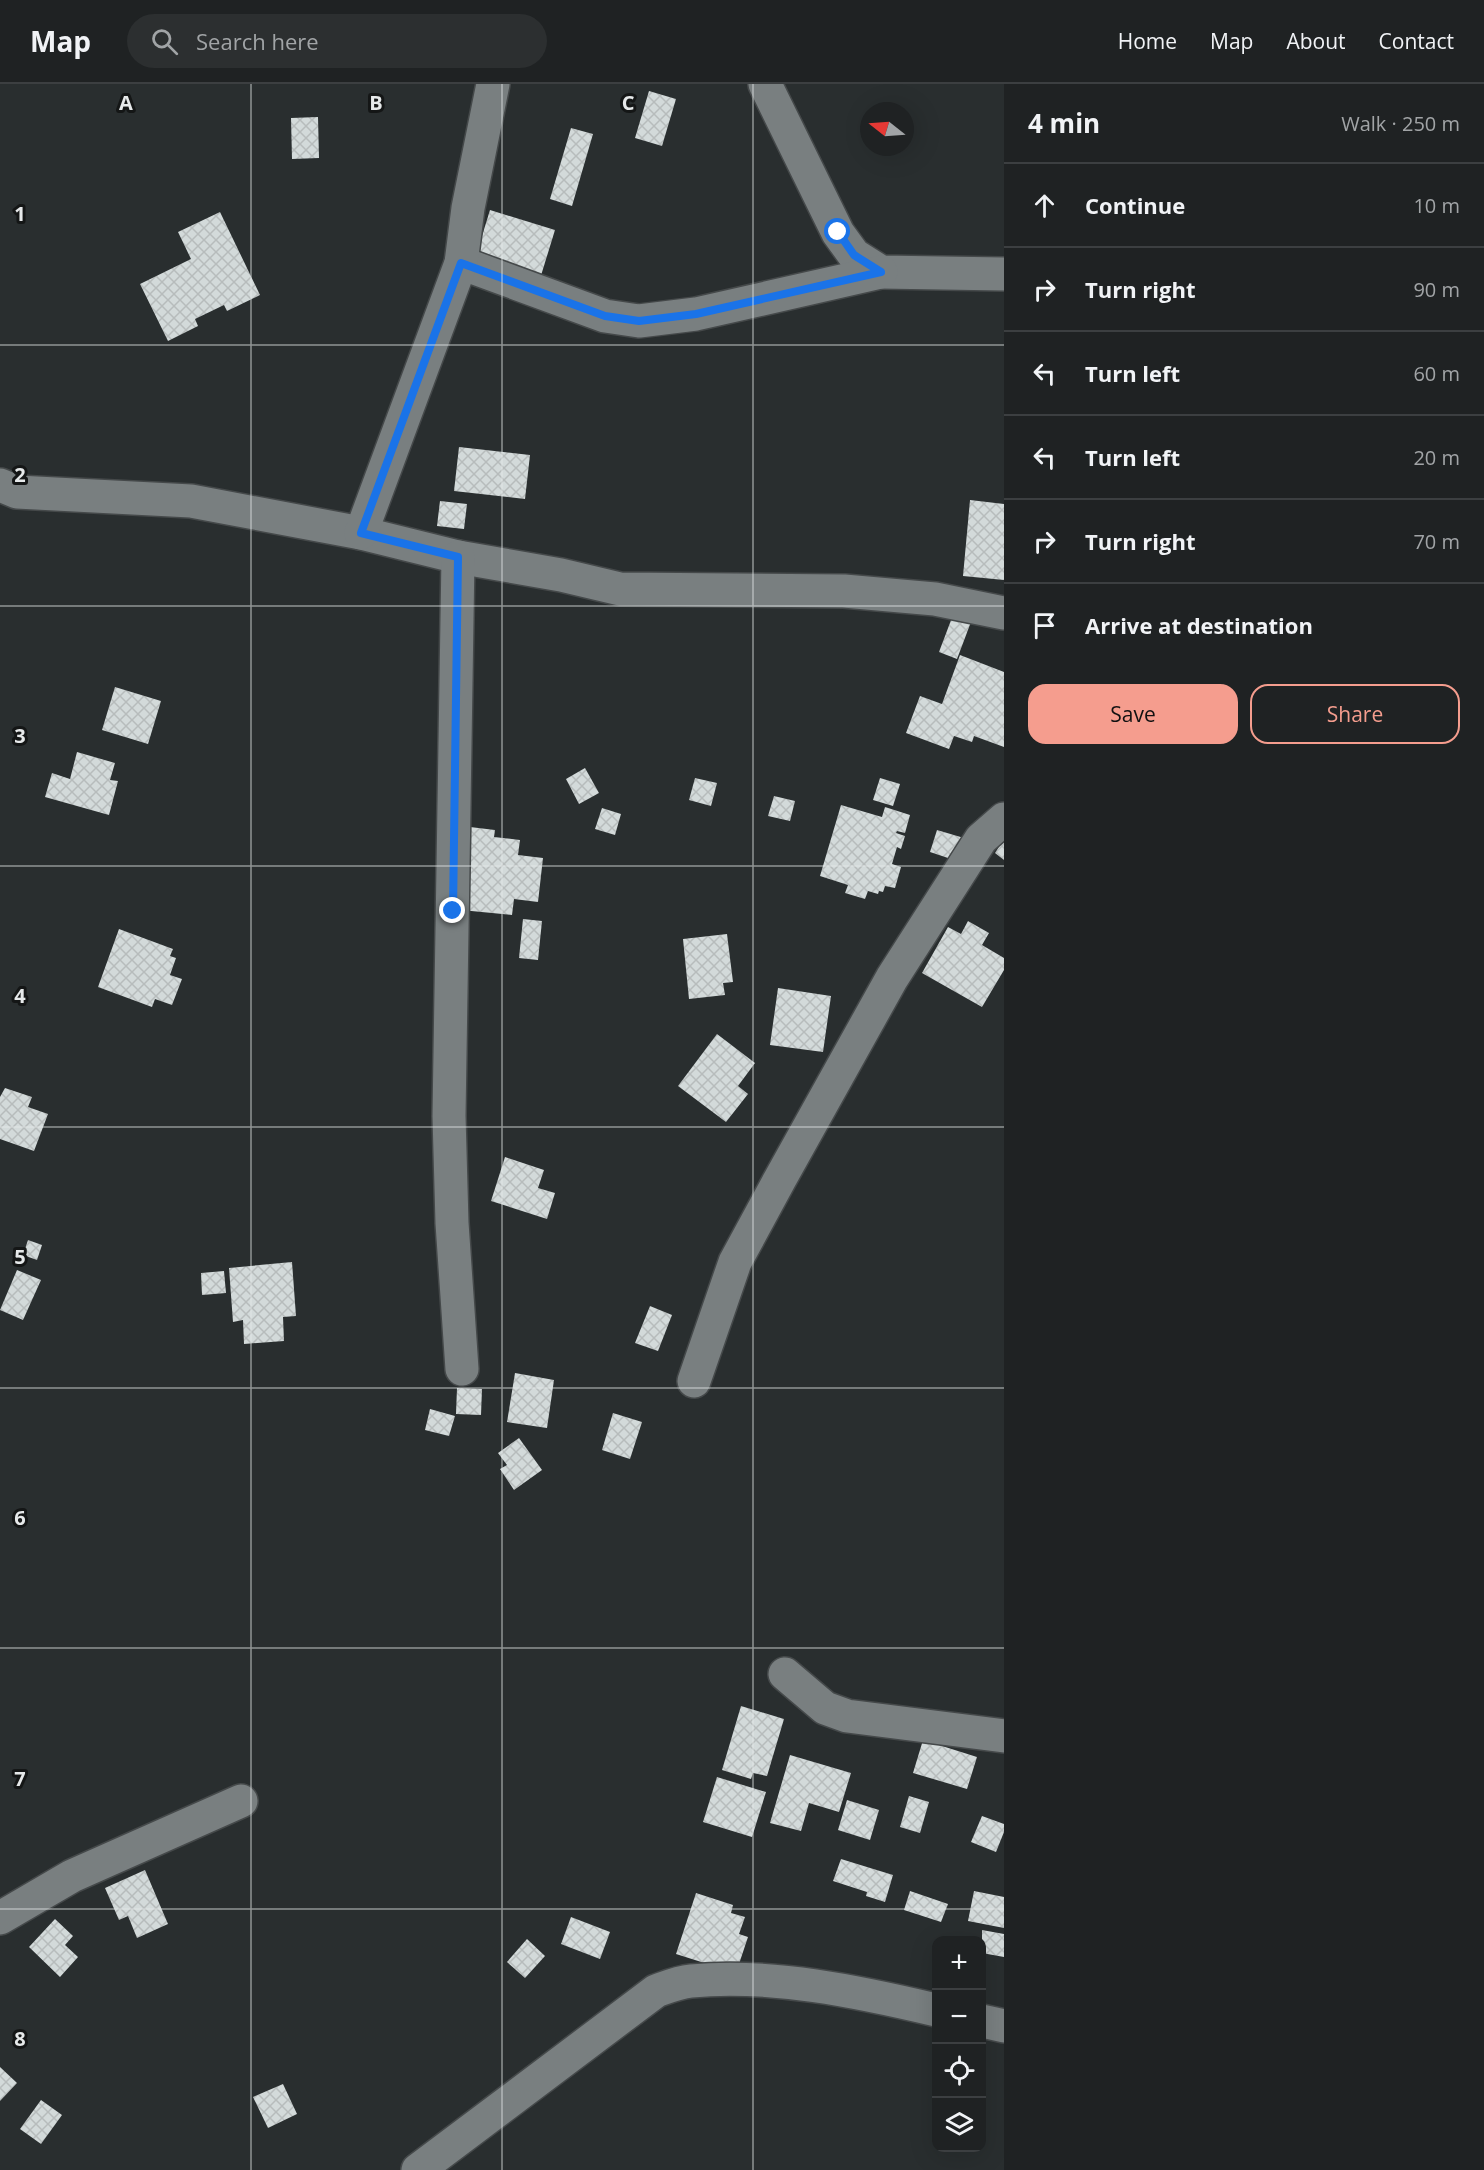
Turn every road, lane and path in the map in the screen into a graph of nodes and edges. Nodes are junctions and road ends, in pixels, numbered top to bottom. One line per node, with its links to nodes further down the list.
1 (493, 84): 3 (street)
2 (765, 84): 4 (street)
3 (461, 263): 4 (street); 7 (street)
4 (881, 272): 5 (street)
5 (1004, 274)
6 (0, 485): 7 (street)
7 (361, 533): 8 (street)
8 (458, 557): 9 (street); 11 (street)
9 (1004, 613)
10 (1004, 819): 12 (street)
11 (462, 1369)
12 (694, 1381)
13 (785, 1674): 14 (street)
14 (1004, 1736)
15 (241, 1801): 16 (street)
16 (0, 1917)
17 (932, 2009): 20 (street)
18 (986, 2022): 19 (street)
19 (1004, 2026)
20 (418, 2170)

